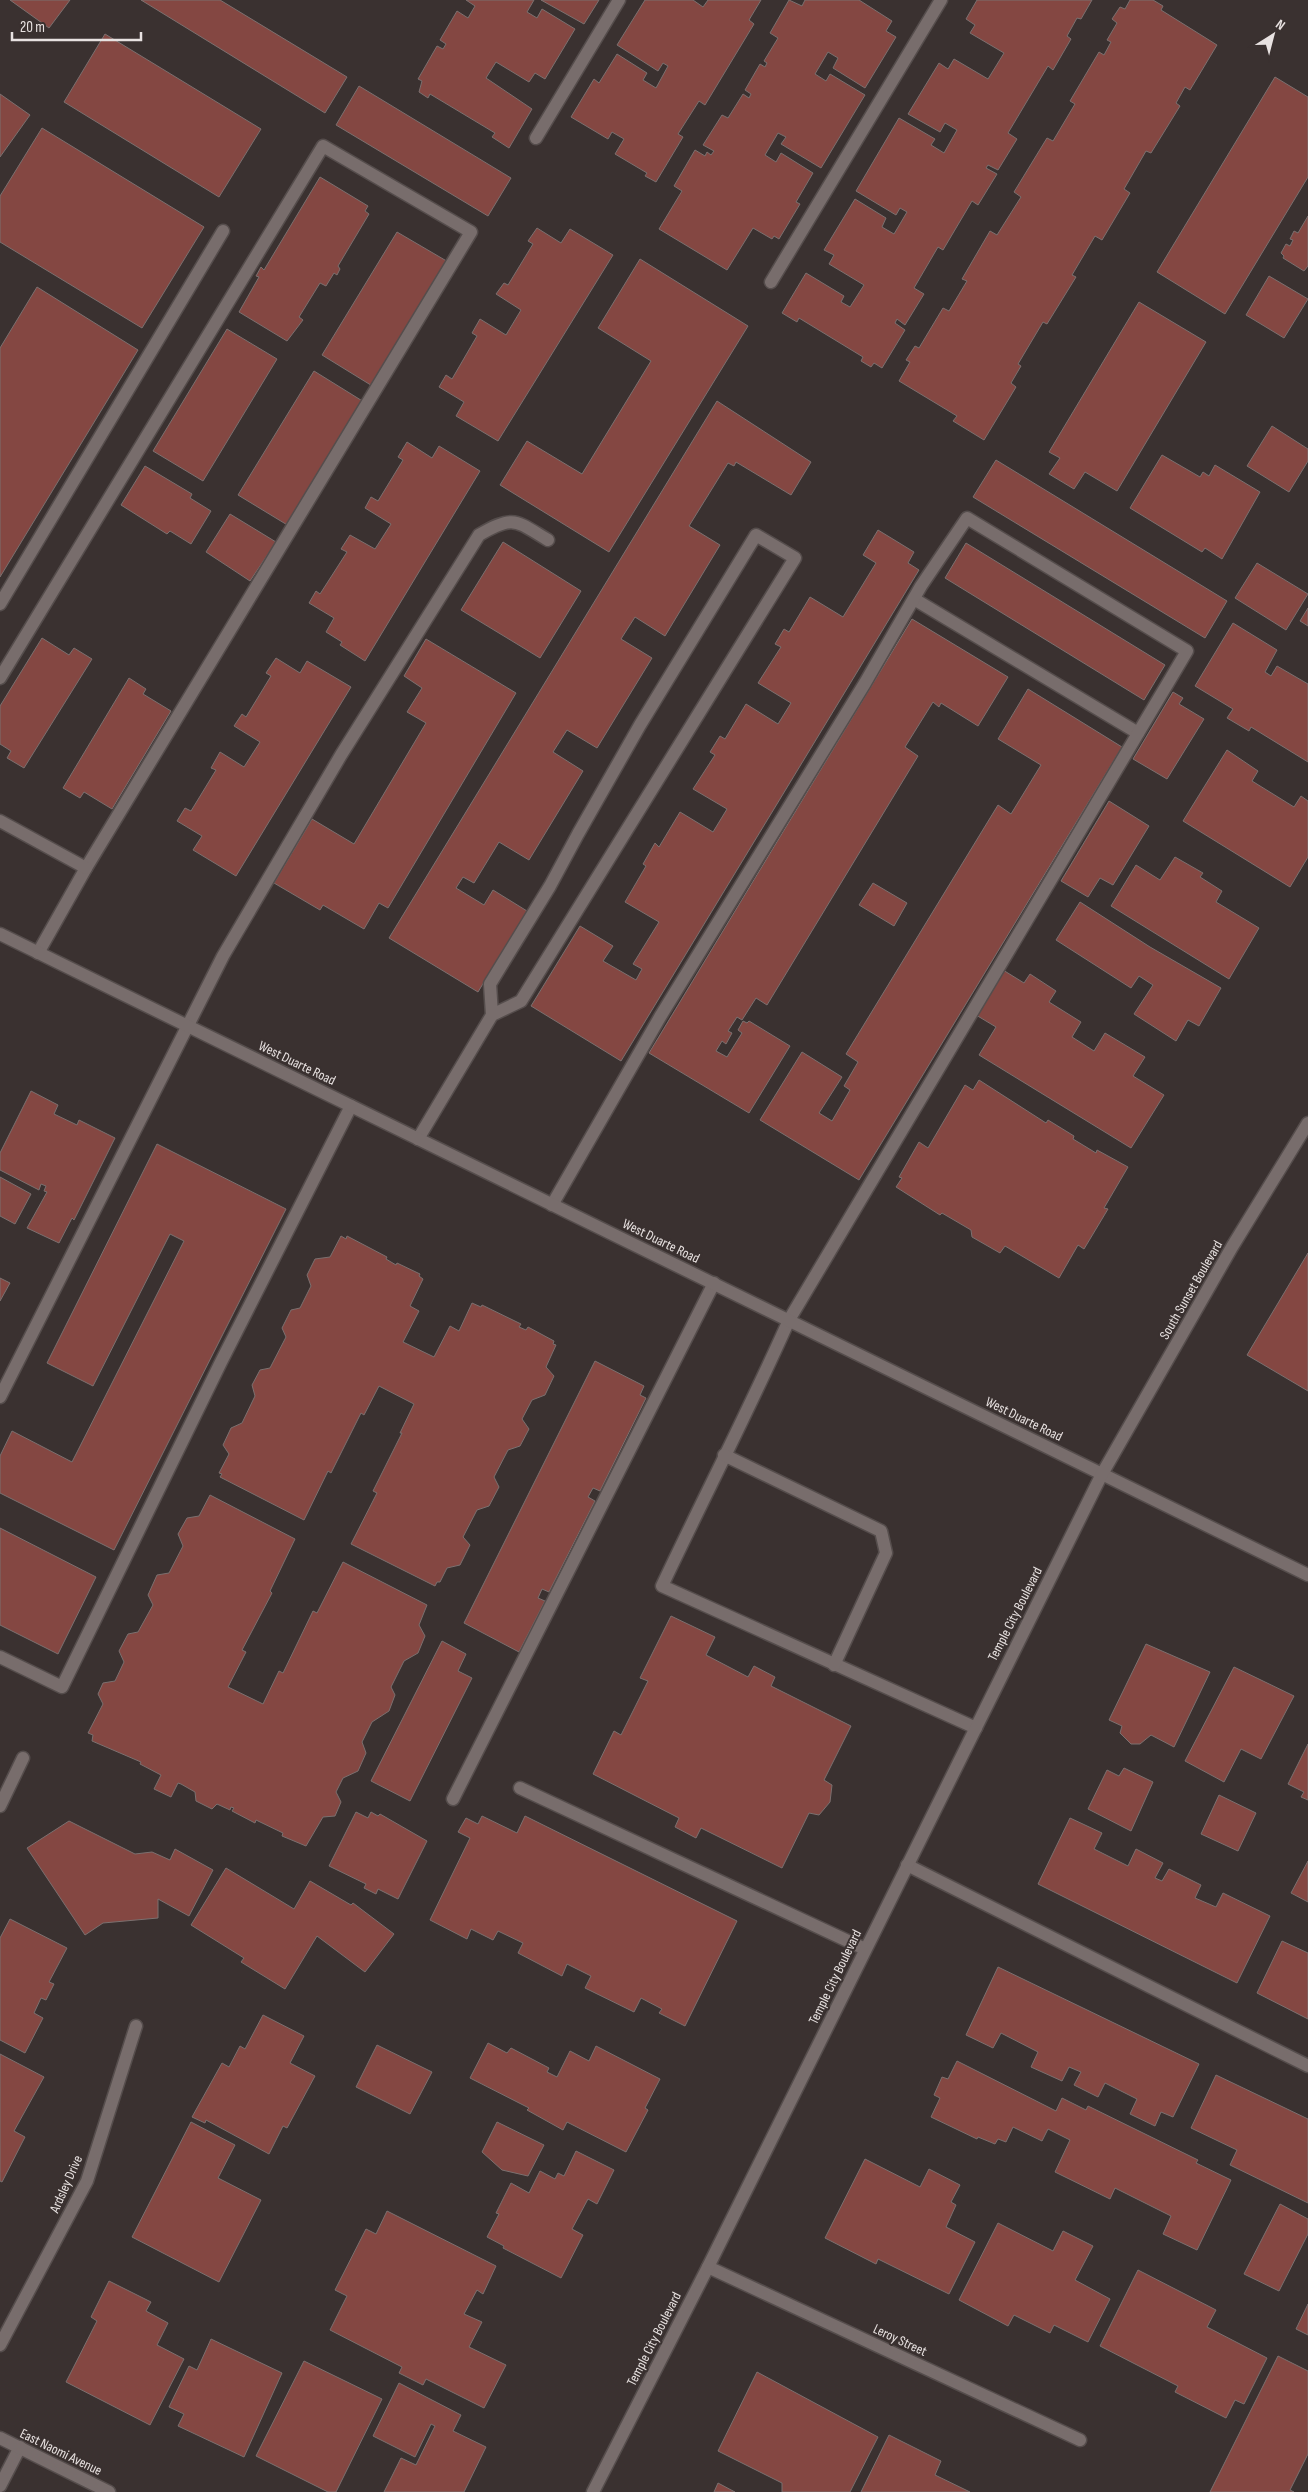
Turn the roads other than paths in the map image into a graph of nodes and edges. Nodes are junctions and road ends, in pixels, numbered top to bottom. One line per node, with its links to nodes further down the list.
1 (618, 0): 3 (main road)
2 (941, 0): 5 (main road)
3 (536, 138)
4 (223, 231): 8 (main road)
5 (771, 282)
6 (548, 540): 16 (main road)
7 (914, 599): 10 (main road); 10 (main road); 20 (main road)
8 (0, 604)
9 (0, 678): 12 (main road)
10 (1138, 733): 22 (main road)
11 (0, 821): 12 (main road)
12 (86, 868): 14 (main road)
13 (0, 934): 14 (main road, West Duarte Road)
14 (38, 953): 16 (main road, West Duarte Road)
15 (492, 1015): 15 (main road); 19 (main road)
16 (187, 1026): 17 (main road, West Duarte Road); 23 (main road)
17 (351, 1106): 19 (main road, West Duarte Road); 27 (main road)
18 (1308, 1122): 25 (main road, South Sunset Boulevard)
19 (418, 1139): 20 (main road, West Duarte Road)
20 (552, 1205): 21 (main road, West Duarte Road)
21 (714, 1283): 22 (main road, West Duarte Road); 32 (main road)
22 (789, 1320): 24 (main road); 25 (main road, West Duarte Road)
23 (0, 1397)
24 (724, 1455): 28 (main road); 28 (main road)
25 (1102, 1474): 26 (main road, West Duarte Road); 29 (main road, Temple City Boulevard)
26 (1308, 1575)
27 (0, 1657)
28 (834, 1665): 29 (main road)
29 (976, 1728): 34 (main road, Temple City Boulevard)
30 (23, 1758): 33 (main road)
31 (520, 1788): 35 (main road)
32 (453, 1799)
33 (0, 1806)
34 (907, 1865): 35 (main road, Temple City Boulevard); 37 (main road)
35 (865, 1949): 38 (main road, Temple City Boulevard)
36 (136, 2026): 39 (main road, Ardsley Drive)
37 (1308, 2066)
38 (708, 2267): 41 (main road, Leroy Street); 45 (main road, Temple City Boulevard)
39 (0, 2345)
40 (0, 2438): 42 (main road, East Naomi Avenue)
41 (1080, 2440)
42 (20, 2447): 43 (main road); 44 (main road, East Naomi Avenue)
43 (0, 2486)
44 (109, 2492)
45 (593, 2492)

